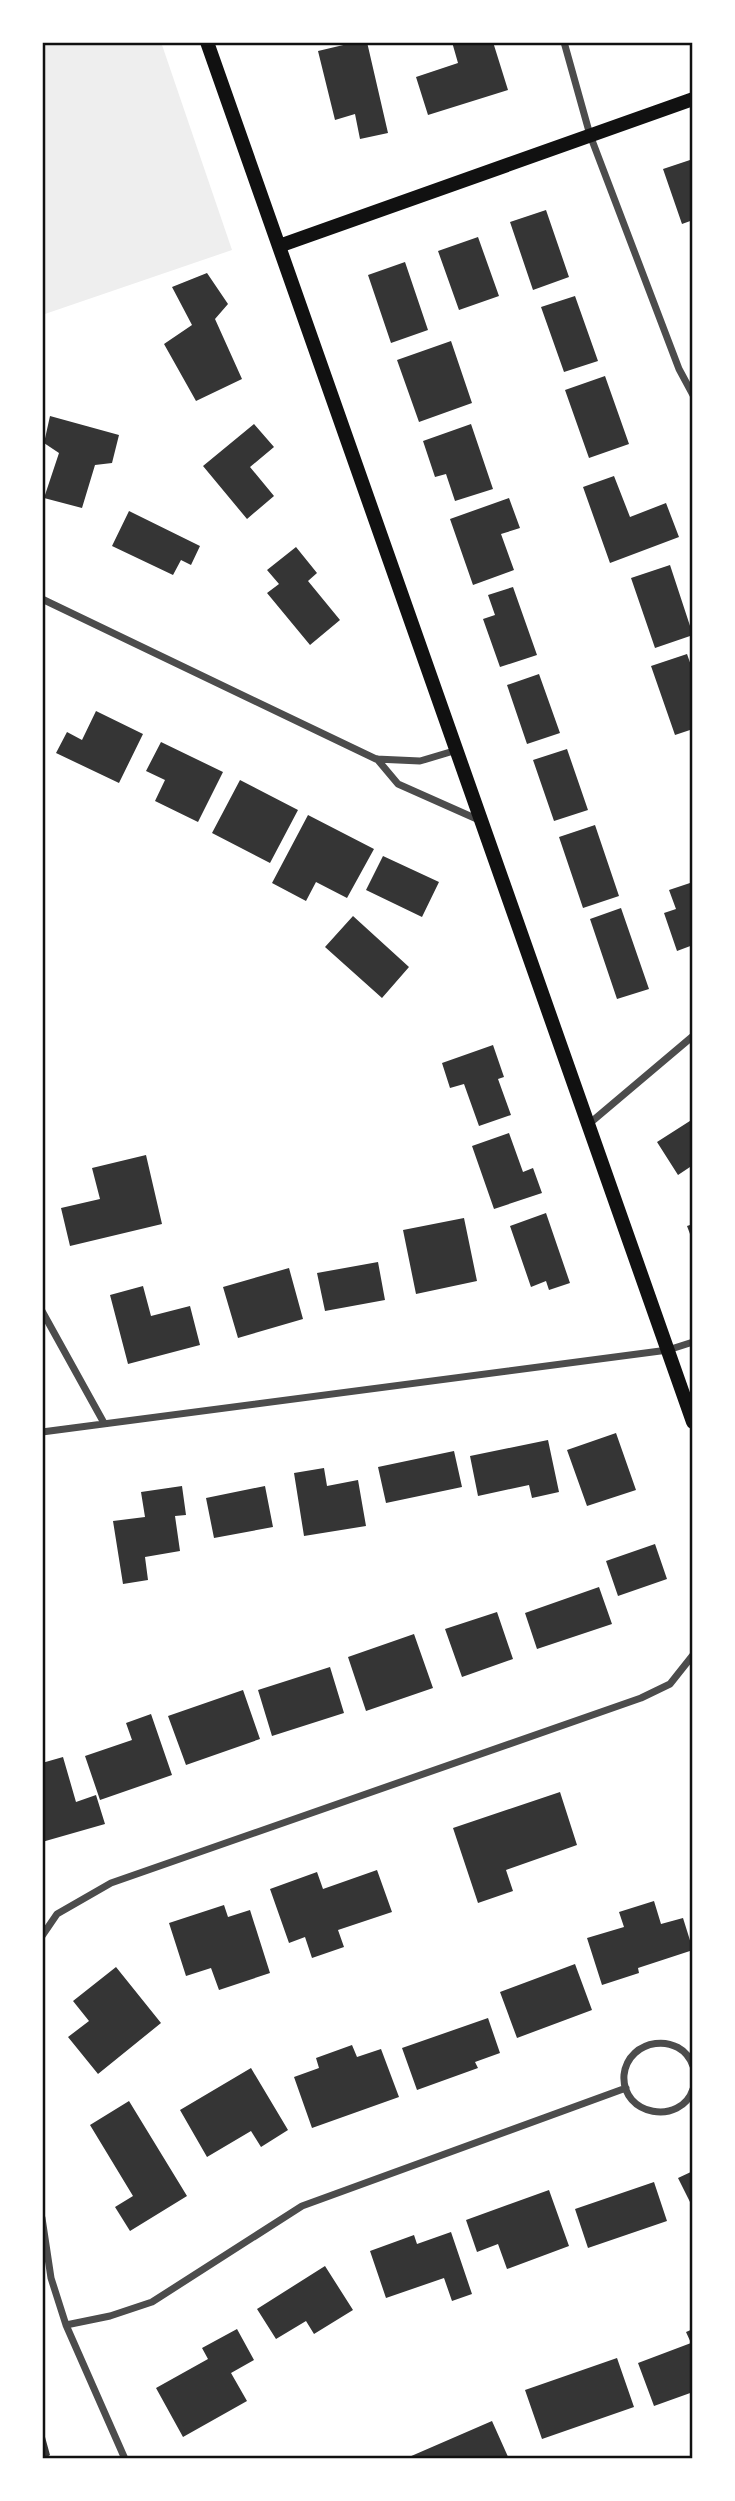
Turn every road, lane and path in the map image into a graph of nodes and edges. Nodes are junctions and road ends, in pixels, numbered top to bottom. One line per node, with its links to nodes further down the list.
1 (207, 42): 5 (main road)
2 (564, 42): 4 (street)
3 (693, 99): 4 (main road)
4 (590, 135): 5 (main road); 6 (street)
5 (279, 246): 8 (main road)
6 (693, 395)
7 (42, 599): 9 (street)
8 (457, 750): 9 (street); 10 (main road)
9 (376, 759): 10 (street)
10 (482, 821): 12 (main road)
11 (693, 1036): 12 (street)
12 (590, 1123): 15 (main road)
13 (42, 1311): 17 (street)
14 (693, 1342): 15 (street)
15 (668, 1350): 16 (main road); 17 (street)
16 (693, 1422)
17 (104, 1423): 18 (street)
18 (42, 1432)
19 (693, 1655): 20 (street)
20 (42, 1936)
21 (693, 2067): 22 (street)
22 (626, 2088): 23 (street); 25 (street)
23 (693, 2089)
24 (42, 2218): 25 (street)
25 (66, 2325): 26 (street)
26 (125, 2459)

